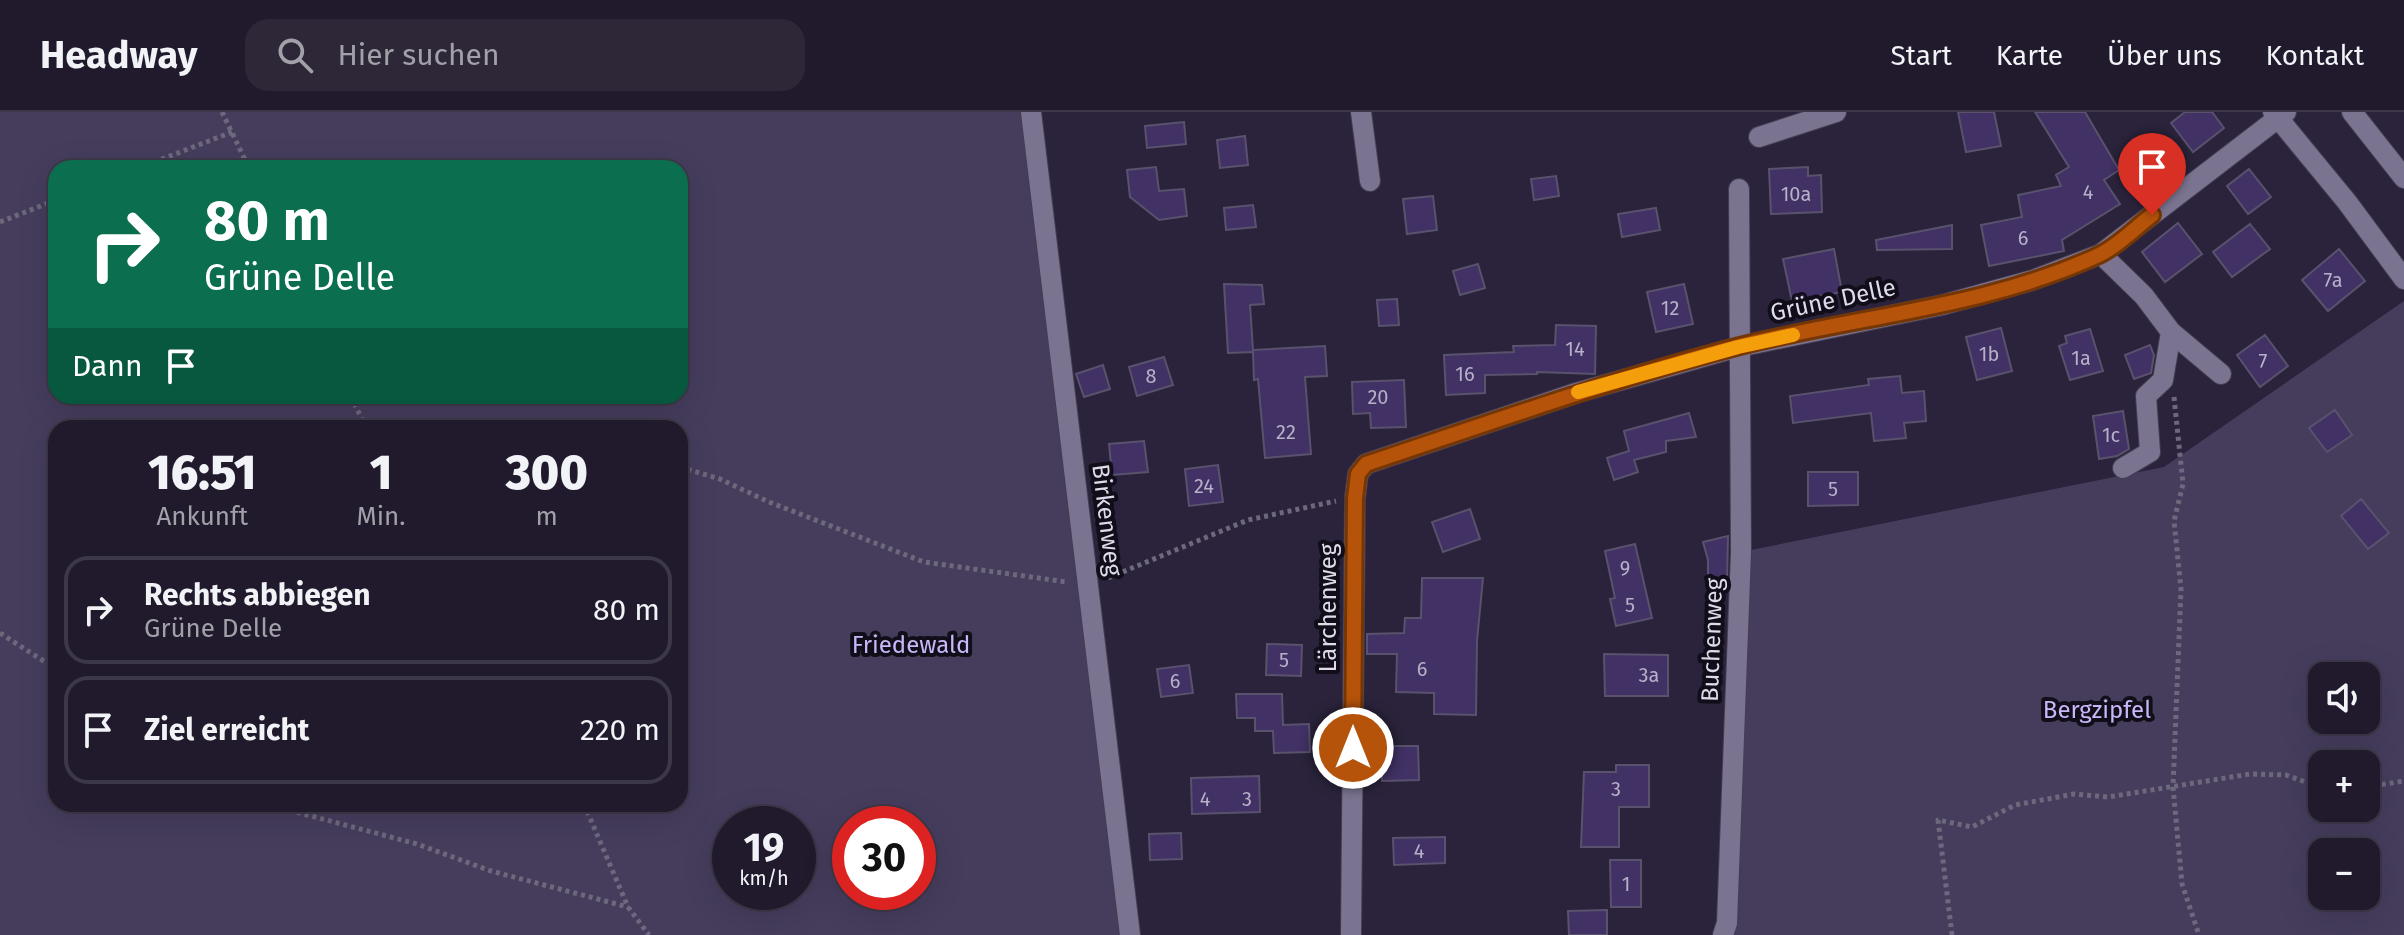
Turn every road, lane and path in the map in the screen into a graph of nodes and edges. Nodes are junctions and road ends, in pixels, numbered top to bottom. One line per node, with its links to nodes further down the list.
1 (222, 112): 7 (path)
2 (1031, 112): 26 (street, Birkenweg)
3 (1361, 112): 12 (street)
4 (1836, 112): 8 (street)
5 (2352, 112): 11 (street)
6 (2279, 114): 16 (street, Grüne Delle); 17 (street)
7 (232, 132): 9 (path); 10 (path)
8 (1759, 137)
9 (160, 160)
10 (245, 160)
11 (2404, 178)
12 (1370, 181)
13 (1739, 189): 19 (street, Buchenweg)
14 (48, 203): 15 (path)
15 (0, 222)
16 (2101, 254): 18 (street); 19 (street, Grüne Delle)
17 (2404, 279)
18 (2171, 332): 20 (street); 21 (street)
19 (1738, 347): 24 (street, Grüne Delle); 39 (street, Buchenweg)
20 (2166, 371): 22 (street); 32 (path)
21 (2221, 374)
22 (2123, 468)
23 (688, 469): 26 (path)
24 (1358, 474): 25 (street, Lärchenweg)
25 (1355, 498): 26 (path); 38 (street, Lärchenweg)
26 (1089, 586): 37 (street, Birkenweg)
27 (0, 633): 28 (path)
28 (48, 664)
29 (2404, 781): 31 (path)
30 (2308, 783): 32 (path)
31 (2380, 785)
32 (2173, 787): 40 (path); 41 (path)
33 (296, 812): 35 (path)
34 (587, 812): 35 (path)
35 (628, 907): 36 (path)
36 (649, 935)
37 (1130, 935)
38 (1351, 935)
39 (1723, 935)
40 (1952, 935)
41 (2199, 935)

